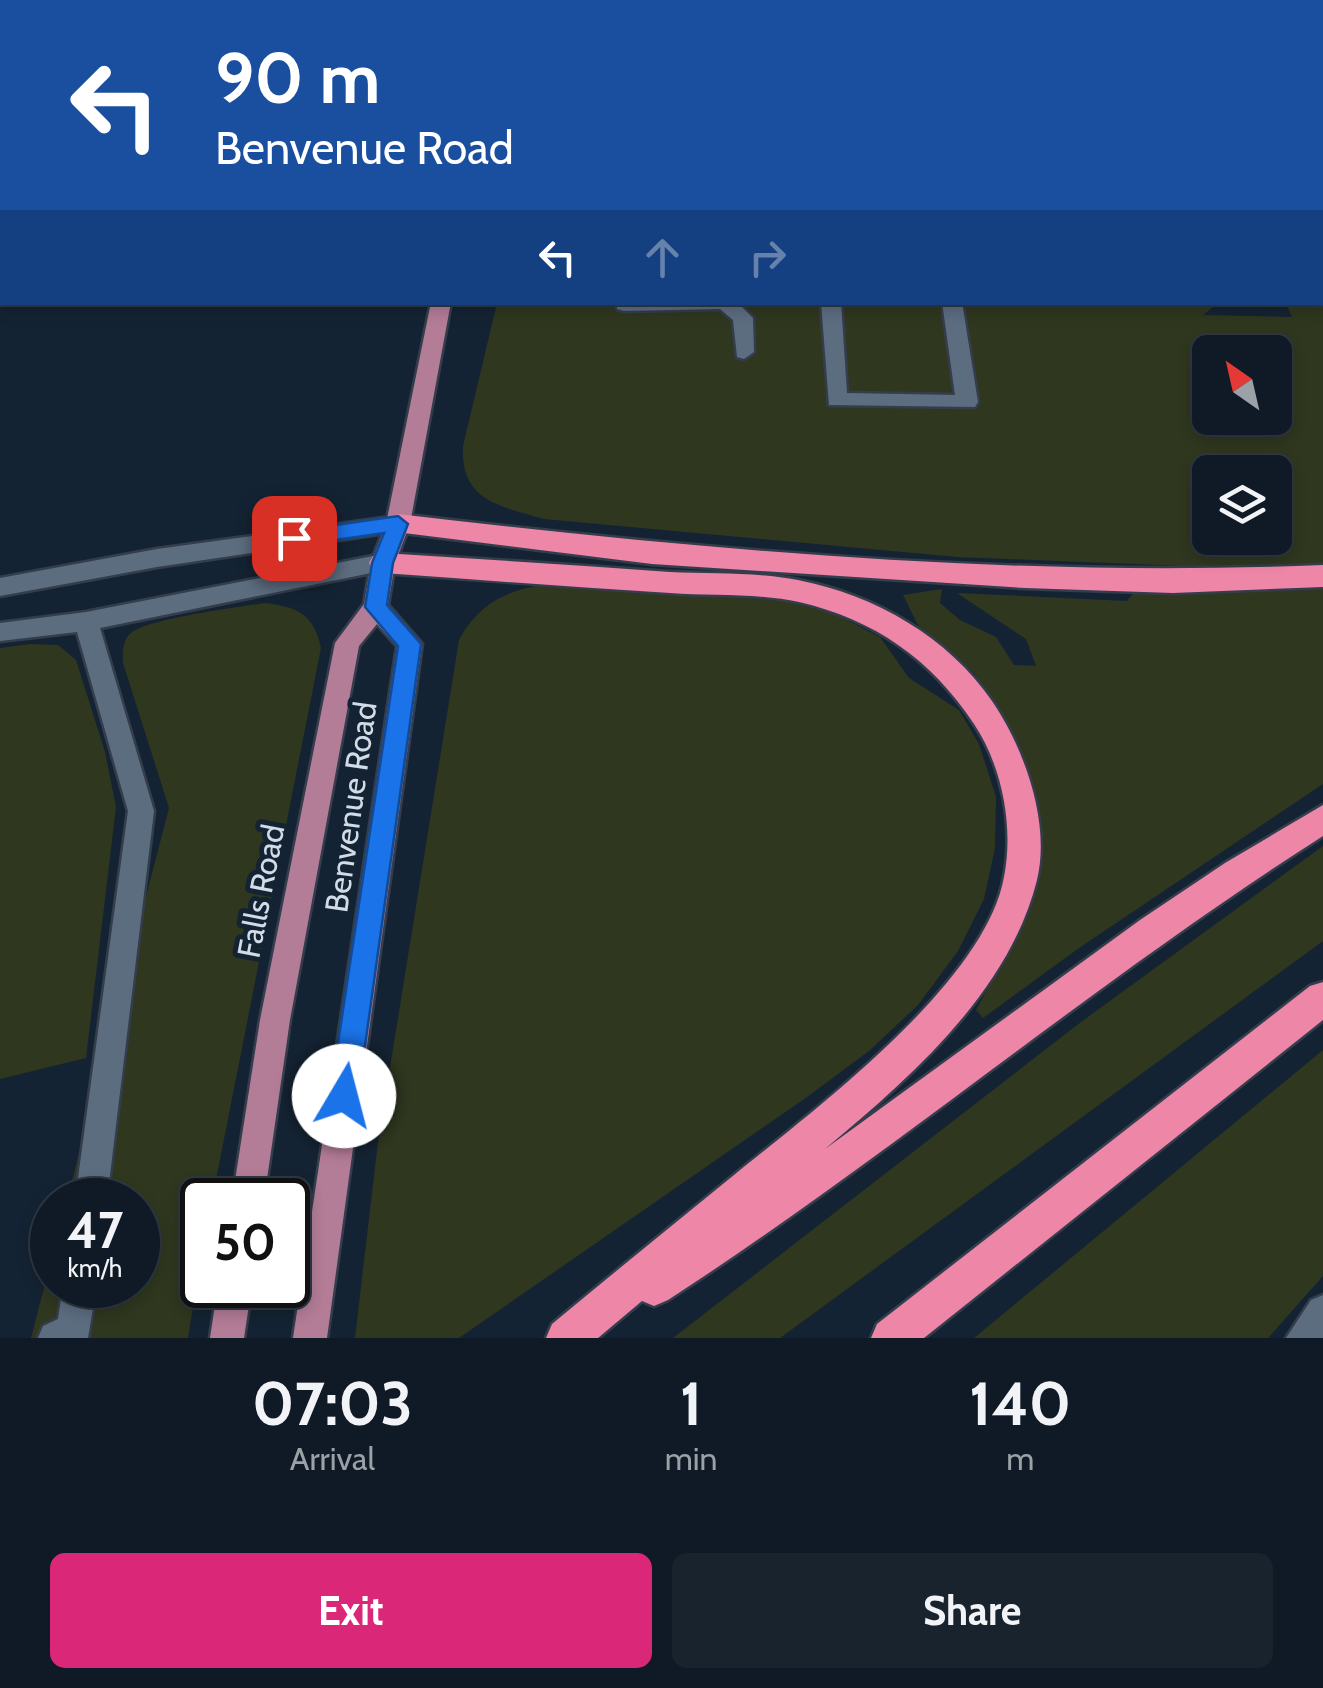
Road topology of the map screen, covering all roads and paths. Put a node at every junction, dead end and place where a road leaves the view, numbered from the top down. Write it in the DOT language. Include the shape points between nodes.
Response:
graph roads {
  1 [pos="439,305"];
  2 [pos="729,305"];
  3 [pos="831,305"];
  4 [pos="952,305"];
  5 [pos="744,352"];
  6 [pos="398,524"];
  7 [pos="383,563"];
  8 [pos="1323,576"];
  9 [pos="0,587"];
  10 [pos="376,607"];
  11 [pos="86,622"];
  12 [pos="0,632"];
  13 [pos="1323,819"];
  14 [pos="1323,998"];
  15 [pos="93,1178"];
  16 [pos="251,1178"];
  17 [pos="77,1308"];
  18 [pos="232,1308"];
  19 [pos="1323,1312"];
  20 [pos="55,1338"];
  21 [pos="227,1338"];
  22 [pos="310,1338"];
  23 [pos="568,1338"];
  24 [pos="892,1338"];
  25 [pos="1302,1338"];
  1 -- 6 [label="main road"];
  2 -- 5 [label="street" via="743,318"];
  3 -- 4 [label="street" via="836,400 967,402"];
  6 -- 7 [label="main road"];
  6 -- 8 [label="highway" via="652,554 1025,577 1173,582"];
  6 -- 9 [label="street"];
  7 -- 10 [label="main road"];
  7 -- 11 [label="street"];
  7 -- 23 [label="highway" via="798,591 875,617 918,642 960,678 1015,774 1022,878 992,945 946,1010 880,1079"];
  10 -- 16 [label="main road, Falls Road" via="347,643"];
  10 -- 22 [label="main road, Benvenue Road" via="410,644"];
  11 -- 12 [label="street"];
  11 -- 15 [label="street" via="141,811"];
  13 -- 23 [label="highway" via="1235,872 747,1229"];
  14 -- 24 [label="highway"];
  17 -- 20 [label="street" via="74,1330"];
  18 -- 21 [label="main road"];
  19 -- 25 [label="street"];
}
